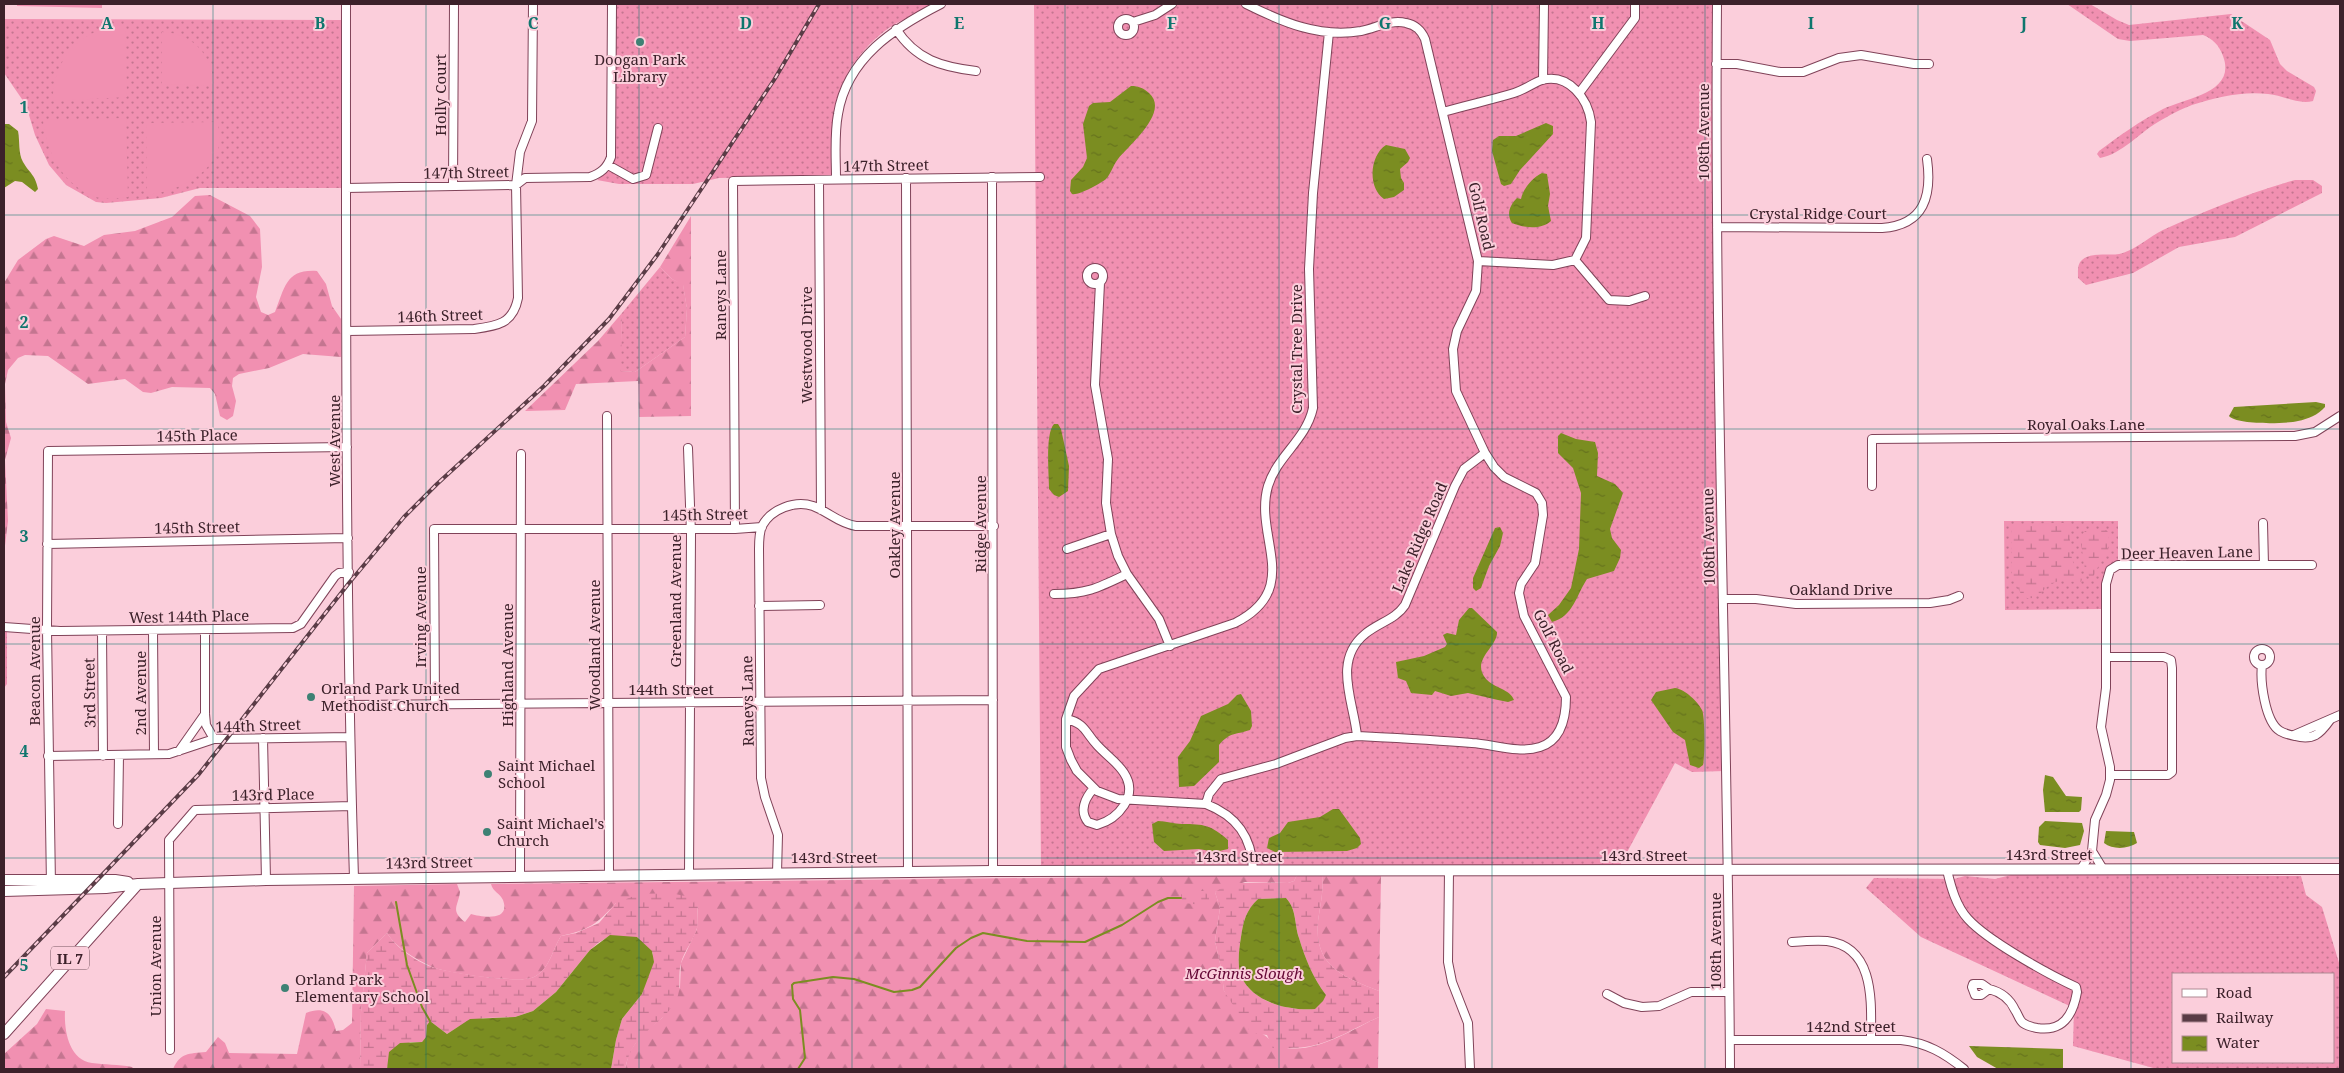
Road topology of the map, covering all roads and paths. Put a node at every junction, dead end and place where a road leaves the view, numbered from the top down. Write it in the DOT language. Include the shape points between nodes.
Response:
graph roads {
  1 [pos="346,4"];
  2 [pos="454,4"];
  3 [pos="533,4"];
  4 [pos="612,4"];
  5 [pos="941,4"];
  6 [pos="1172,4"];
  7 [pos="1246,4"];
  8 [pos="1544,4"];
  9 [pos="1635,4"];
  10 [pos="1716,4"];
  11 [pos="1133,22"];
  12 [pos="896,29"];
  13 [pos="1329,32"];
  14 [pos="1716,64"];
  15 [pos="1929,64"];
  16 [pos="976,72"];
  17 [pos="1543,80"];
  18 [pos="1580,92"];
  19 [pos="1443,112"];
  20 [pos="658,128"];
  21 [pos="1927,158"];
  22 [pos="608,165"];
  23 [pos="992,177"];
  24 [pos="1040,177"];
  25 [pos="906,178"];
  26 [pos="818,180"];
  27 [pos="836,180"];
  28 [pos="733,181"];
  29 [pos="516,185"];
  30 [pos="453,186"];
  31 [pos="346,188"];
  32 [pos="1717,227"];
  33 [pos="1575,260"];
  34 [pos="1478,261"];
  35 [pos="1100,282"];
  36 [pos="1646,296"];
  37 [pos="347,331"];
  38 [pos="607,416"];
  39 [pos="2340,416"];
  40 [pos="347,447"];
  41 [pos="688,448"];
  42 [pos="48,452"];
  43 [pos="1485,453"];
  44 [pos="521,454"];
  45 [pos="1872,486"];
  46 [pos="821,510"];
  47 [pos="2263,523"];
  48 [pos="994,526"];
  49 [pos="762,527"];
  50 [pos="908,527"];
  51 [pos="521,528"];
  52 [pos="608,528"];
  53 [pos="434,529"];
  54 [pos="689,529"];
  55 [pos="735,530"];
  56 [pos="1111,534"];
  57 [pos="348,538"];
  58 [pos="47,544"];
  59 [pos="1067,549"];
  60 [pos="2264,564"];
  61 [pos="2312,565"];
  62 [pos="349,572"];
  63 [pos="1127,574"];
  64 [pos="1054,594"];
  65 [pos="1959,596"];
  66 [pos="1723,600"];
  67 [pos="820,605"];
  68 [pos="759,606"];
  69 [pos="4,627"];
  70 [pos="47,630"];
  71 [pos="205,630"];
  72 [pos="102,631"];
  73 [pos="153,631"];
  74 [pos="1170,646"];
  75 [pos="2106,657"];
  76 [pos="2262,665"];
  77 [pos="993,700"];
  78 [pos="689,702"];
  79 [pos="761,702"];
  80 [pos="908,702"];
  81 [pos="608,703"];
  82 [pos="350,704"];
  83 [pos="434,704"];
  84 [pos="520,704"];
  85 [pos="205,714"];
  86 [pos="2340,715"];
  87 [pos="1066,719"];
  88 [pos="1357,736"];
  89 [pos="350,737"];
  90 [pos="264,738"];
  91 [pos="214,739"];
  92 [pos="178,752"];
  93 [pos="154,754"];
  94 [pos="118,755"];
  95 [pos="48,756"];
  96 [pos="103,756"];
  97 [pos="2111,775"];
  98 [pos="1094,788"];
  99 [pos="1128,800"];
  100 [pos="1206,804"];
  101 [pos="352,806"];
  102 [pos="264,809"];
  103 [pos="195,810"];
  104 [pos="118,824"];
  105 [pos="2092,851"];
  106 [pos="2081,869"];
  107 [pos="2103,869"];
  108 [pos="2340,869"];
  109 [pos="1253,870"];
  110 [pos="1729,870"];
  111 [pos="1947,870"];
  112 [pos="993,871"];
  113 [pos="1448,871"];
  114 [pos="908,872"];
  115 [pos="777,873"];
  116 [pos="609,874"];
  117 [pos="689,874"];
  118 [pos="520,876"];
  119 [pos="354,878"];
  120 [pos="4,880"];
  121 [pos="266,880"];
  122 [pos="169,883"];
  123 [pos="138,884"];
  124 [pos="51,885"];
  125 [pos="98,888"];
  126 [pos="4,891"];
  127 [pos="111,912"];
  128 [pos="1792,942"];
  129 [pos="1990,988"];
  130 [pos="1729,992"];
  131 [pos="1607,994"];
  132 [pos="4,1034"];
  133 [pos="1730,1040"];
  134 [pos="1872,1040"];
  135 [pos="170,1050"];
  136 [pos="1470,1069"];
  137 [pos="1730,1069"];
  138 [pos="1964,1069"];
  1 -- 31 [label="street, West Avenue"];
  2 -- 30 [label="street, Holly Court"];
  3 -- 29 [label="street" via="532,121 520,152"];
  4 -- 22 [label="street" via="611,157"];
  5 -- 12 [label="street"];
  6 -- 11 [label="street"];
  7 -- 13 [label="street" via="1282,22"];
  8 -- 17 [label="street"];
  9 -- 18 [label="street" via="1635,18"];
  10 -- 14 [label="street, 108th Avenue"];
  12 -- 16 [label="street" via="927,59 946,67"];
  12 -- 27 [label="street" via="865,56 850,76 838,114"];
  13 -- 19 [label="street, Golf Road" via="1360,31 1393,22 1415,25 1425,39"];
  13 -- 74 [label="street, Crystal Tree Drive" via="1309,268 1313,408 1303,434 1280,460 1267,489 1265,506 1273,558 1270,584 1262,601 1245,618"];
  14 -- 15 [label="street" via="1798,72 1812,70 1839,58 1861,55"];
  14 -- 32 [label="street, 108th Avenue"];
  17 -- 18 [label="street" via="1568,84"];
  17 -- 19 [label="street" via="1517,92"];
  18 -- 33 [label="street" via="1592,122 1586,238"];
  19 -- 34 [label="street, Golf Road"];
  20 -- 22 [label="street" via="646,175 633,179"];
  21 -- 32 [label="street, Crystal Ridge Court" via="1930,177 1926,198 1918,212 1900,225 1882,228"];
  22 -- 29 [label="street, 147th Street" via="600,174 590,177 525,178"];
  23 -- 24 [label="street, 147th Street"];
  23 -- 25 [label="street, 147th Street"];
  23 -- 48 [label="street, Ridge Avenue"];
  25 -- 27 [label="street, 147th Street"];
  25 -- 50 [label="street, Oakley Avenue"];
  26 -- 27 [label="street, 147th Street"];
  26 -- 28 [label="street, 147th Street"];
  26 -- 46 [label="street, Westwood Drive"];
  28 -- 55 [label="street, Raneys Lane"];
  29 -- 30 [label="street, 147th Street"];
  29 -- 37 [label="street, 146th Street" via="518,298 516,312 506,321 474,329"];
  30 -- 31 [label="street, 147th Street"];
  31 -- 37 [label="street, West Avenue"];
  32 -- 66 [label="street, 108th Avenue"];
  33 -- 34 [label="street" via="1553,265"];
  33 -- 36 [label="street" via="1609,300 1629,302"];
  34 -- 43 [label="street, Golf Road" via="1476,291 1457,331 1452,361 1456,391"];
  35 -- 56 [label="street" via="1095,385 1108,460 1106,503"];
  37 -- 40 [label="street, West Avenue"];
  38 -- 52 [label="street, Woodland Avenue"];
  39 -- 45 [label="street, Royal Oaks Lane" via="2315,432 2294,436 1872,440"];
  40 -- 42 [label="street, 145th Place"];
  40 -- 57 [label="street, West Avenue"];
  41 -- 54 [label="street, Greenland Avenue"];
  42 -- 58 [label="street, Beacon Avenue"];
  43 -- 88 [label="street, Lake Ridge Road" via="1464,469 1454,486 1406,605 1363,636 1350,656 1346,680"];
  43 -- 88 [label="street, Golf Road" via="1504,477 1528,487 1542,503 1544,515 1535,563 1519,593 1524,616 1566,697 1563,724 1549,742 1527,749"];
  44 -- 51 [label="street, Highland Avenue"];
  46 -- 49 [label="street, 145th Street" via="800,504 784,507"];
  46 -- 50 [label="street, 145th Street" via="846,524"];
  47 -- 60 [label="street"];
  48 -- 50 [label="street, 145th Street"];
  48 -- 77 [label="street, Ridge Avenue"];
  49 -- 55 [label="street, 145th Street"];
  49 -- 68 [label="street, Raneys Lane" via="759,538"];
  50 -- 80 [label="street, Oakley Avenue"];
  51 -- 52 [label="street, 145th Street"];
  51 -- 53 [label="street, 145th Street"];
  51 -- 84 [label="street, Highland Avenue"];
  52 -- 54 [label="street, 145th Street"];
  52 -- 81 [label="street, Woodland Avenue"];
  53 -- 83 [label="street, Irving Avenue"];
  54 -- 55 [label="street, 145th Street"];
  54 -- 78 [label="street, Greenland Avenue"];
  56 -- 59 [label="street"];
  56 -- 63 [label="street"];
  57 -- 58 [label="street, 145th Street"];
  57 -- 62 [label="street, West Avenue"];
  58 -- 70 [label="street, Beacon Avenue"];
  60 -- 61 [label="street, Deer Heaven Lane"];
  60 -- 75 [label="street, Deer Heaven Lane" via="2124,564 2114,567 2106,578"];
  62 -- 71 [label="street, West 144th Place" via="335,576 301,624 293,628"];
  62 -- 82 [label="street, West Avenue"];
  63 -- 64 [label="street" via="1092,591"];
  63 -- 74 [label="street" via="1159,619"];
  65 -- 66 [label="street, Oakland Drive" via="1930,603 1796,604 1756,599"];
  66 -- 110 [label="street, 108th Avenue"];
  67 -- 68 [label="street"];
  68 -- 79 [label="street, Raneys Lane"];
  69 -- 70 [label="street, West 144th Place"];
  70 -- 72 [label="street, West 144th Place"];
  70 -- 95 [label="street, Beacon Avenue"];
  71 -- 73 [label="street, West 144th Place"];
  71 -- 85 [label="street"];
  72 -- 73 [label="street, West 144th Place"];
  72 -- 96 [label="street, 3rd Street"];
  73 -- 93 [label="street, 2nd Avenue"];
  74 -- 87 [label="street, Crystal Tree Drive" via="1099,669 1074,696"];
  75 -- 97 [label="street, Deer Heaven Lane" via="2106,694 2101,727"];
  75 -- 97 [label="street" via="2168,658 2172,668 2172,772 2168,775"];
  76 -- 86 [label="street" via="2271,721 2280,732 2294,736"];
  77 -- 80 [label="street, 144th Street"];
  77 -- 112 [label="street, Ridge Avenue"];
  78 -- 79 [label="street, 144th Street"];
  78 -- 81 [label="street, 144th Street"];
  78 -- 117 [label="street, Greenland Avenue"];
  79 -- 80 [label="street, 144th Street"];
  79 -- 115 [label="street, Raneys Lane" via="761,778 778,835"];
  80 -- 114 [label="street, Oakley Avenue"];
  81 -- 84 [label="street, 144th Street"];
  81 -- 116 [label="street, Woodland Avenue"];
  82 -- 83 [label="street, 144th Street"];
  82 -- 89 [label="street, West Avenue"];
  83 -- 84 [label="street, 144th Street"];
  84 -- 118 [label="street, Highland Avenue"];
  85 -- 91 [label="street" via="206,725"];
  85 -- 92 [label="street"];
  87 -- 98 [label="street, Crystal Tree Drive" via="1066,748 1077,771"];
  87 -- 99 [label="street" via="1081,724 1125,774"];
  88 -- 100 [label="street, Golf Road" via="1221,780 1209,794"];
  89 -- 90 [label="street, 144th Street"];
  89 -- 101 [label="street, West Avenue"];
  90 -- 91 [label="street, 144th Street"];
  90 -- 102 [label="street"];
  91 -- 92 [label="street, 144th Street"];
  92 -- 93 [label="street, 144th Street"];
  93 -- 94 [label="street, 144th Street"];
  94 -- 96 [label="street, 144th Street"];
  94 -- 104 [label="street"];
  95 -- 96 [label="street, 144th Street"];
  95 -- 124 [label="street, Beacon Avenue"];
  97 -- 105 [label="street, Deer Heaven Lane" via="2093,827"];
  98 -- 99 [label="street, Crystal Tree Drive" via="1109,797"];
  98 -- 99 [label="street" via="1084,804 1085,818 1092,824 1101,824 1120,812"];
  99 -- 100 [label="street, Crystal Tree Drive"];
  100 -- 109 [label="street, Crystal Tree Drive" via="1232,817 1240,825 1251,848"];
  101 -- 102 [label="street, 143rd Place"];
  101 -- 119 [label="street, West Avenue"];
  102 -- 103 [label="street, 143rd Place"];
  102 -- 121 [label="street"];
  103 -- 122 [label="street, Union Avenue" via="169,840"];
  105 -- 106 [label="street, Deer Heaven Lane"];
  105 -- 107 [label="street"];
  106 -- 107 [label="main road, 143rd Street"];
  106 -- 111 [label="main road, 143rd Street"];
  107 -- 108 [label="main road, 143rd Street"];
  109 -- 112 [label="main road, 143rd Street"];
  109 -- 113 [label="main road, 143rd Street"];
  110 -- 111 [label="main road, 143rd Street"];
  110 -- 113 [label="main road, 143rd Street"];
  110 -- 130 [label="street, 108th Avenue"];
  111 -- 129 [label="street" via="1955,898 1967,918 1998,942 2076,988 2077,992 2064,1023 2058,1028 2042,1028 2021,1022 2013,1005 1999,991"];
  112 -- 114 [label="main road, 143rd Street"];
  113 -- 136 [label="street" via="1448,962 1468,1023"];
  114 -- 115 [label="main road, 143rd Street"];
  115 -- 117 [label="main road, 143rd Street"];
  116 -- 117 [label="main road, 143rd Street"];
  116 -- 118 [label="main road, 143rd Street"];
  118 -- 119 [label="main road, 143rd Street"];
  119 -- 121 [label="main road, 143rd Street"];
  120 -- 124 [label="main road"];
  121 -- 122 [label="main road, 143rd Street"];
  122 -- 123 [label="main road, 143rd Street"];
  122 -- 135 [label="street, Union Avenue"];
  123 -- 124 [label="main road" via="115,880"];
  123 -- 125 [label="main road"];
  123 -- 127 [label="main road, IL 7"];
  124 -- 125 [label="main road"];
  124 -- 126 [label="main road"];
  125 -- 127 [label="main road" via="107,890 114,898"];
  127 -- 132 [label="main road, IL 7"];
  128 -- 134 [label="street" via="1828,941 1843,946 1864,966 1870,990"];
  130 -- 131 [label="street" via="1691,992 1659,1006 1642,1007 1624,1003"];
  130 -- 133 [label="street, 108th Avenue"];
  133 -- 134 [label="street, 142nd Street"];
  133 -- 137 [label="street, 108th Avenue"];
  134 -- 138 [label="street, 142nd Street" via="1918,1042 1946,1054"];
}
